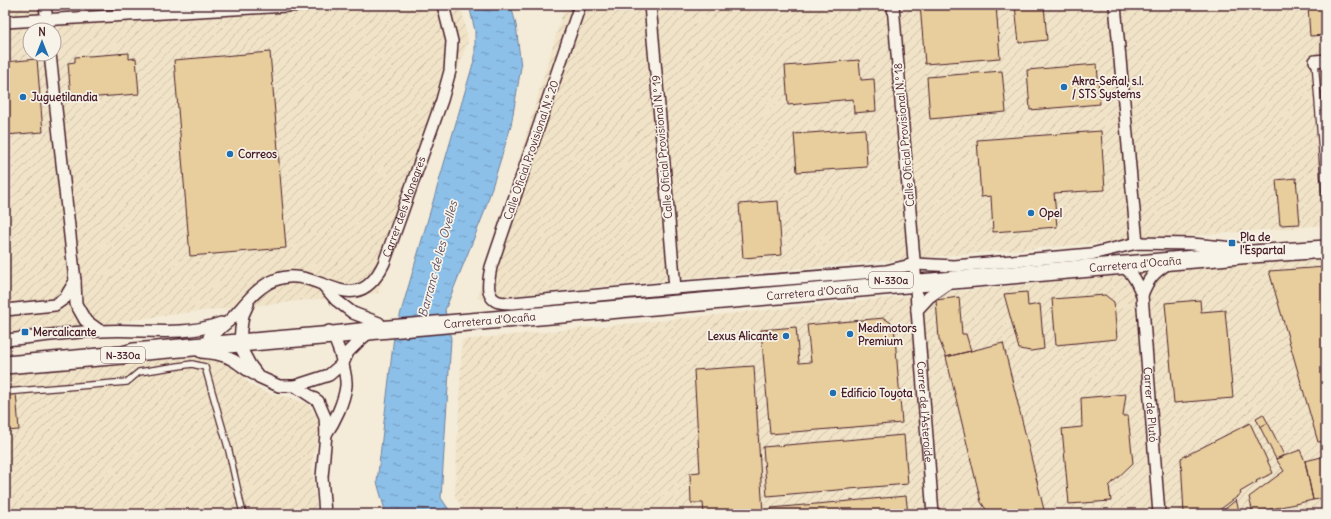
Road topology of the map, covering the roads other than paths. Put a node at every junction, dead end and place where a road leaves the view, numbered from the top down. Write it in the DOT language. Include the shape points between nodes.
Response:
graph roads {
  1 [pos="45,5"];
  2 [pos="304,5"];
  3 [pos="442,5"];
  4 [pos="580,5"];
  5 [pos="650,5"];
  6 [pos="893,5"];
  7 [pos="1115,5"];
  8 [pos="5,22"];
  9 [pos="47,22"];
  10 [pos="22,23"];
  11 [pos="62,24"];
  12 [pos="1320,60"];
  13 [pos="51,62"];
  14 [pos="1326,206"];
  15 [pos="1326,242"];
  16 [pos="1137,243"];
  17 [pos="1249,249"];
  18 [pos="1326,249"];
  19 [pos="1170,262"];
  20 [pos="1122,266"];
  21 [pos="916,275"];
  22 [pos="952,280"];
  23 [pos="75,281"];
  24 [pos="324,286"];
  25 [pos="674,288"];
  26 [pos="253,295"];
  27 [pos="1142,295"];
  28 [pos="491,296"];
  29 [pos="5,310"];
  30 [pos="917,310"];
  31 [pos="229,320"];
  32 [pos="376,328"];
  33 [pos="100,330"];
  34 [pos="329,331"];
  35 [pos="186,336"];
  36 [pos="209,337"];
  37 [pos="240,338"];
  38 [pos="5,340"];
  39 [pos="5,354"];
  40 [pos="123,354"];
  41 [pos="343,362"];
  42 [pos="5,365"];
  43 [pos="259,377"];
  44 [pos="295,386"];
  45 [pos="5,392"];
  46 [pos="326,434"];
  47 [pos="243,514"];
  48 [pos="325,514"];
  49 [pos="934,514"];
  50 [pos="1159,514"];
  1 -- 9 [label="street"];
  2 -- 11 [label="street"];
  3 -- 24 [label="street, Carrer dels Monegres" via="452,41 450,71 384,263 378,275 358,291 346,292"];
  4 -- 28 [label="street, Calle Oficial Provisional N.º 20" via="491,267 488,287"];
  5 -- 25 [label="street, Calle Oficial Provisional N.º 19"];
  6 -- 21 [label="street, Calle Oficial Provisional N.º 18"];
  7 -- 16 [label="street"];
  8 -- 10 [label="street"];
  12 -- 14 [label="lane"];
  13 -- 23 [label="street"];
  15 -- 17 [label="main road, Carretera d'Ocaña / N-330a"];
  16 -- 17 [label="street, Carretera d'Ocaña"];
  16 -- 21 [label="street, Carretera d'Ocaña" via="1091,254 954,266"];
  17 -- 21 [label="main road, Carretera d'Ocaña / N-330a"];
  18 -- 19 [label="main road, Carretera d'Ocaña / N-330a"];
  19 -- 20 [label="main road, Carretera d'Ocaña / N-330a"];
  19 -- 27 [label="street" via="1152,276"];
  20 -- 22 [label="main road, Carretera d'Ocaña / N-330a"];
  20 -- 27 [label="street, Carrer de Plutó" via="1132,272"];
  21 -- 22 [label="main road, Carretera d'Ocaña / N-330a"];
  21 -- 25 [label="street, Carretera d'Ocaña" via="886,271"];
  21 -- 30 [label="street, Carrer de l'Asteroide"];
  21 -- 32 [label="main road, Carretera d'Ocaña / N-330a"];
  22 -- 30 [label="street" via="929,297"];
  23 -- 29 [label="street" via="65,298 55,304"];
  23 -- 33 [label="street" via="76,304 85,320"];
  24 -- 26 [label="street, Carrer dels Monegres" via="302,277 287,277 275,280"];
  24 -- 32 [label="street, Carretera d'Ocaña" via="336,300"];
  25 -- 28 [label="street, Carretera d'Ocaña" via="512,303 498,302"];
  26 -- 31 [label="street, Carretera d'Ocaña"];
  26 -- 37 [label="street" via="243,316"];
  27 -- 50 [label="street, Carrer de Plutó"];
  30 -- 49 [label="street, Carrer de l'Asteroide"];
  31 -- 35 [label="street, Carretera d'Ocaña"];
  31 -- 36 [label="street"];
  32 -- 34 [label="main road, Carretera d'Ocaña / N-330a"];
  32 -- 41 [label="street, Carretera d'Ocaña" via="348,352"];
  33 -- 35 [label="street, Carretera d'Ocaña"];
  33 -- 38 [label="street, Carretera d'Ocaña"];
  34 -- 37 [label="main road, Carretera d'Ocaña / N-330a"];
  34 -- 41 [label="street"];
  35 -- 36 [label="main road, Carretera d'Ocaña / N-330a"];
  35 -- 39 [label="main road, Carretera d'Ocaña / N-330a"];
  36 -- 37 [label="main road, Carretera d'Ocaña / N-330a"];
  37 -- 40 [label="main road, Carretera d'Ocaña / N-330a"];
  37 -- 43 [label="street" via="242,350"];
  40 -- 42 [label="main road, Carretera d'Ocaña / N-330a"];
  40 -- 43 [label="street, Carretera d'Ocaña" via="134,357 196,351 217,354 233,360"];
  41 -- 44 [label="street, Carretera d'Ocaña" via="329,375"];
  41 -- 46 [label="street" via="346,385 336,419"];
  43 -- 44 [label="street, Carretera d'Ocaña" via="279,386"];
  44 -- 46 [label="street" via="318,401 325,417"];
  45 -- 47 [label="lane" via="127,382 138,372 192,364 205,367 229,451"];
  46 -- 48 [label="street" via="322,477"];
}
